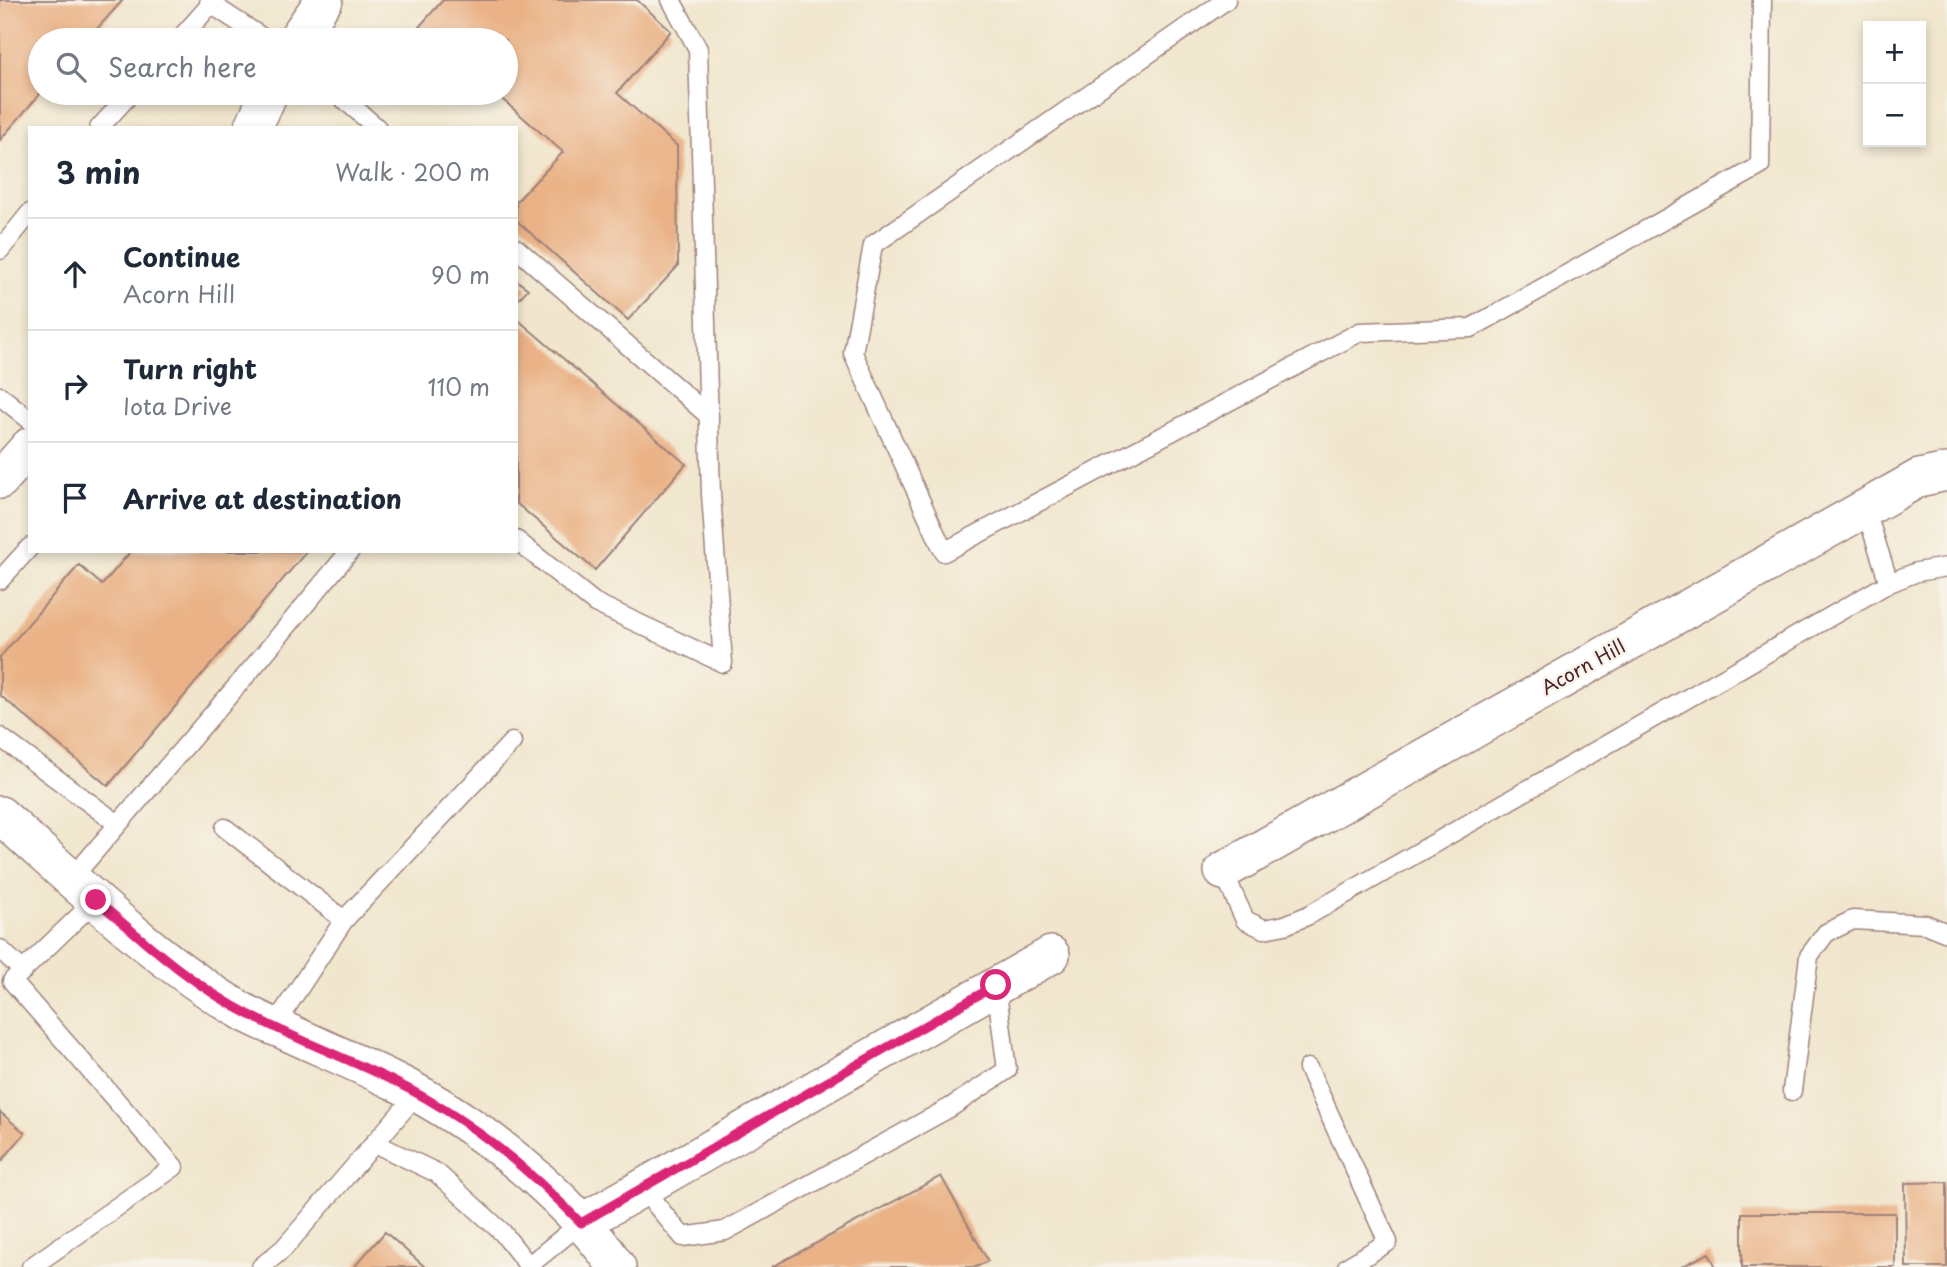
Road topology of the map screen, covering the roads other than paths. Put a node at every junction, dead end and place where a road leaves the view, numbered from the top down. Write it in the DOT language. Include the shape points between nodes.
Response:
graph roads {
  1 [pos="671,0"];
  2 [pos="1226,0"];
  3 [pos="1762,0"];
  4 [pos="210,2"];
  5 [pos="189,28"];
  6 [pos="248,28"];
  7 [pos="120,105"];
  8 [pos="264,105"];
  9 [pos="351,105"];
  10 [pos="101,126"];
  11 [pos="254,126"];
  12 [pos="375,126"];
  13 [pos="28,215"];
  14 [pos="0,250"];
  15 [pos="518,250"];
  16 [pos="0,396"];
  17 [pos="709,416"];
  18 [pos="28,418"];
  19 [pos="28,448"];
  20 [pos="1947,472"];
  21 [pos="1,476"];
  22 [pos="1865,508"];
  23 [pos="518,542"];
  24 [pos="28,549"];
  25 [pos="348,553"];
  26 [pos="1947,567"];
  27 [pos="0,580"];
  28 [pos="1889,583"];
  29 [pos="512,741"];
  30 [pos="2,742"];
  31 [pos="0,815"];
  32 [pos="118,824"];
  33 [pos="225,828"];
  34 [pos="1223,871"];
  35 [pos="84,889"];
  36 [pos="344,920"];
  37 [pos="1947,933"];
  38 [pos="0,950"];
  39 [pos="1051,955"];
  40 [pos="23,971"];
  41 [pos="996,985"];
  42 [pos="274,1026"];
  43 [pos="1308,1068"];
  44 [pos="1792,1091"];
  45 [pos="417,1094"];
  46 [pos="374,1143"];
  47 [pos="642,1188"];
  48 [pos="581,1223"];
  49 [pos="528,1266"];
  50 [pos="31,1267"];
  51 [pos="261,1267"];
  52 [pos="617,1267"];
  53 [pos="1346,1267"];
  1 -- 17 [label="lane" via="698,49"];
  2 -- 3 [label="lane" via="873,245 853,353 944,552 1360,332 1471,328 1760,166"];
  4 -- 5 [label="lane"];
  4 -- 6 [label="lane"];
  7 -- 10 [label="lane"];
  8 -- 11 [label="street"];
  9 -- 12 [label="lane"];
  13 -- 14 [label="lane"];
  15 -- 17 [label="lane"];
  16 -- 18 [label="lane"];
  17 -- 23 [label="lane" via="723,663 594,603"];
  19 -- 21 [label="street"];
  20 -- 22 [label="street, Acorn Hill" via="1919,478"];
  22 -- 28 [label="lane"];
  22 -- 34 [label="street, Acorn Hill"];
  24 -- 27 [label="lane"];
  25 -- 32 [label="lane"];
  26 -- 28 [label="lane"];
  28 -- 34 [label="lane" via="1309,915 1264,929 1245,920"];
  29 -- 36 [label="lane"];
  30 -- 32 [label="lane"];
  31 -- 35 [label="street"];
  32 -- 35 [label="lane"];
  33 -- 36 [label="lane"];
  35 -- 40 [label="lane" via="64,931"];
  35 -- 42 [label="street" via="192,978"];
  36 -- 42 [label="lane"];
  37 -- 44 [label="lane" via="1926,925 1853,920 1826,933 1808,956"];
  38 -- 40 [label="lane"];
  39 -- 41 [label="street"];
  40 -- 50 [label="lane" via="12,981 174,1167"];
  41 -- 47 [label="street"];
  41 -- 47 [label="lane" via="1007,1070 951,1107 725,1231 683,1237"];
  42 -- 45 [label="street"];
  43 -- 53 [label="lane" via="1388,1242"];
  45 -- 46 [label="lane"];
  45 -- 48 [label="street" via="507,1154"];
  46 -- 49 [label="lane" via="437,1173 502,1232"];
  46 -- 51 [label="lane" via="284,1248"];
  47 -- 48 [label="street"];
  48 -- 49 [label="lane"];
  48 -- 52 [label="street"];
}
